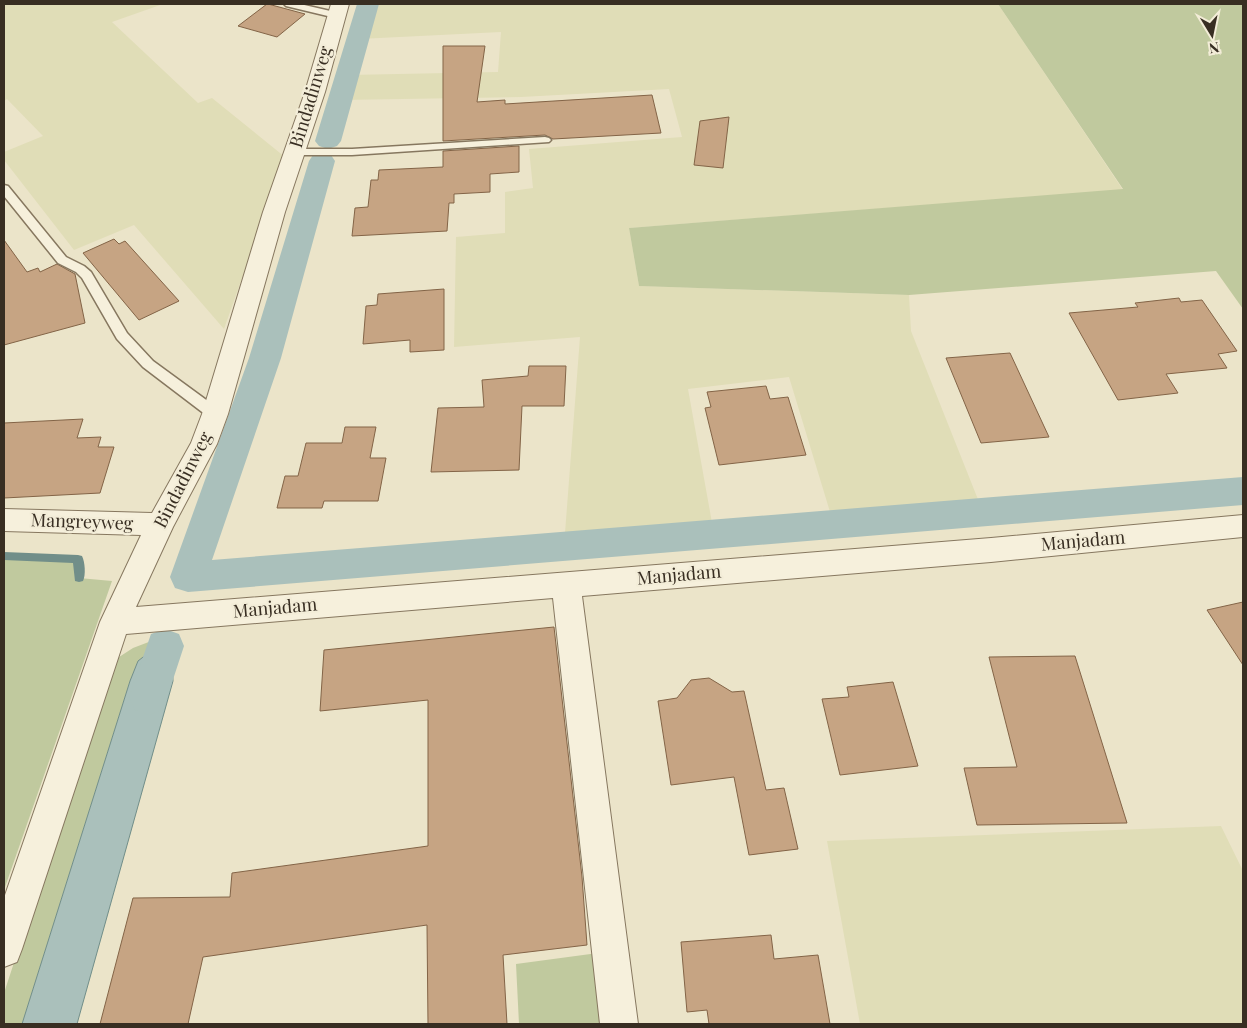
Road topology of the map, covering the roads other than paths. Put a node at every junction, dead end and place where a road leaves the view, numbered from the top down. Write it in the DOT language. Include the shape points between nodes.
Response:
graph roads {
  1 [pos="289,4"];
  2 [pos="338,9"];
  3 [pos="545,140"];
  4 [pos="294,152"];
  5 [pos="4,189"];
  6 [pos="215,414"];
  7 [pos="4,520"];
  8 [pos="160,524"];
  9 [pos="1243,526"];
  10 [pos="566,584"];
  11 [pos="115,622"];
  12 [pos="4,948"];
  13 [pos="619,1024"];
  1 -- 2 [label="lane"];
  2 -- 4 [label="street, Bindadinweg"];
  3 -- 4 [label="lane" via="352,152"];
  4 -- 6 [label="street, Bindadinweg"];
  5 -- 6 [label="lane" via="58,256 87,275 122,336 141,357"];
  6 -- 8 [label="street, Bindadinweg" via="204,444"];
  7 -- 8 [label="street, Mangreyweg"];
  8 -- 11 [label="street, Bindadinweg"];
  9 -- 10 [label="street, Manjadam"];
  10 -- 11 [label="street, Manjadam"];
  10 -- 13 [label="street"];
  11 -- 12 [label="street, Bindadinweg"];
}
